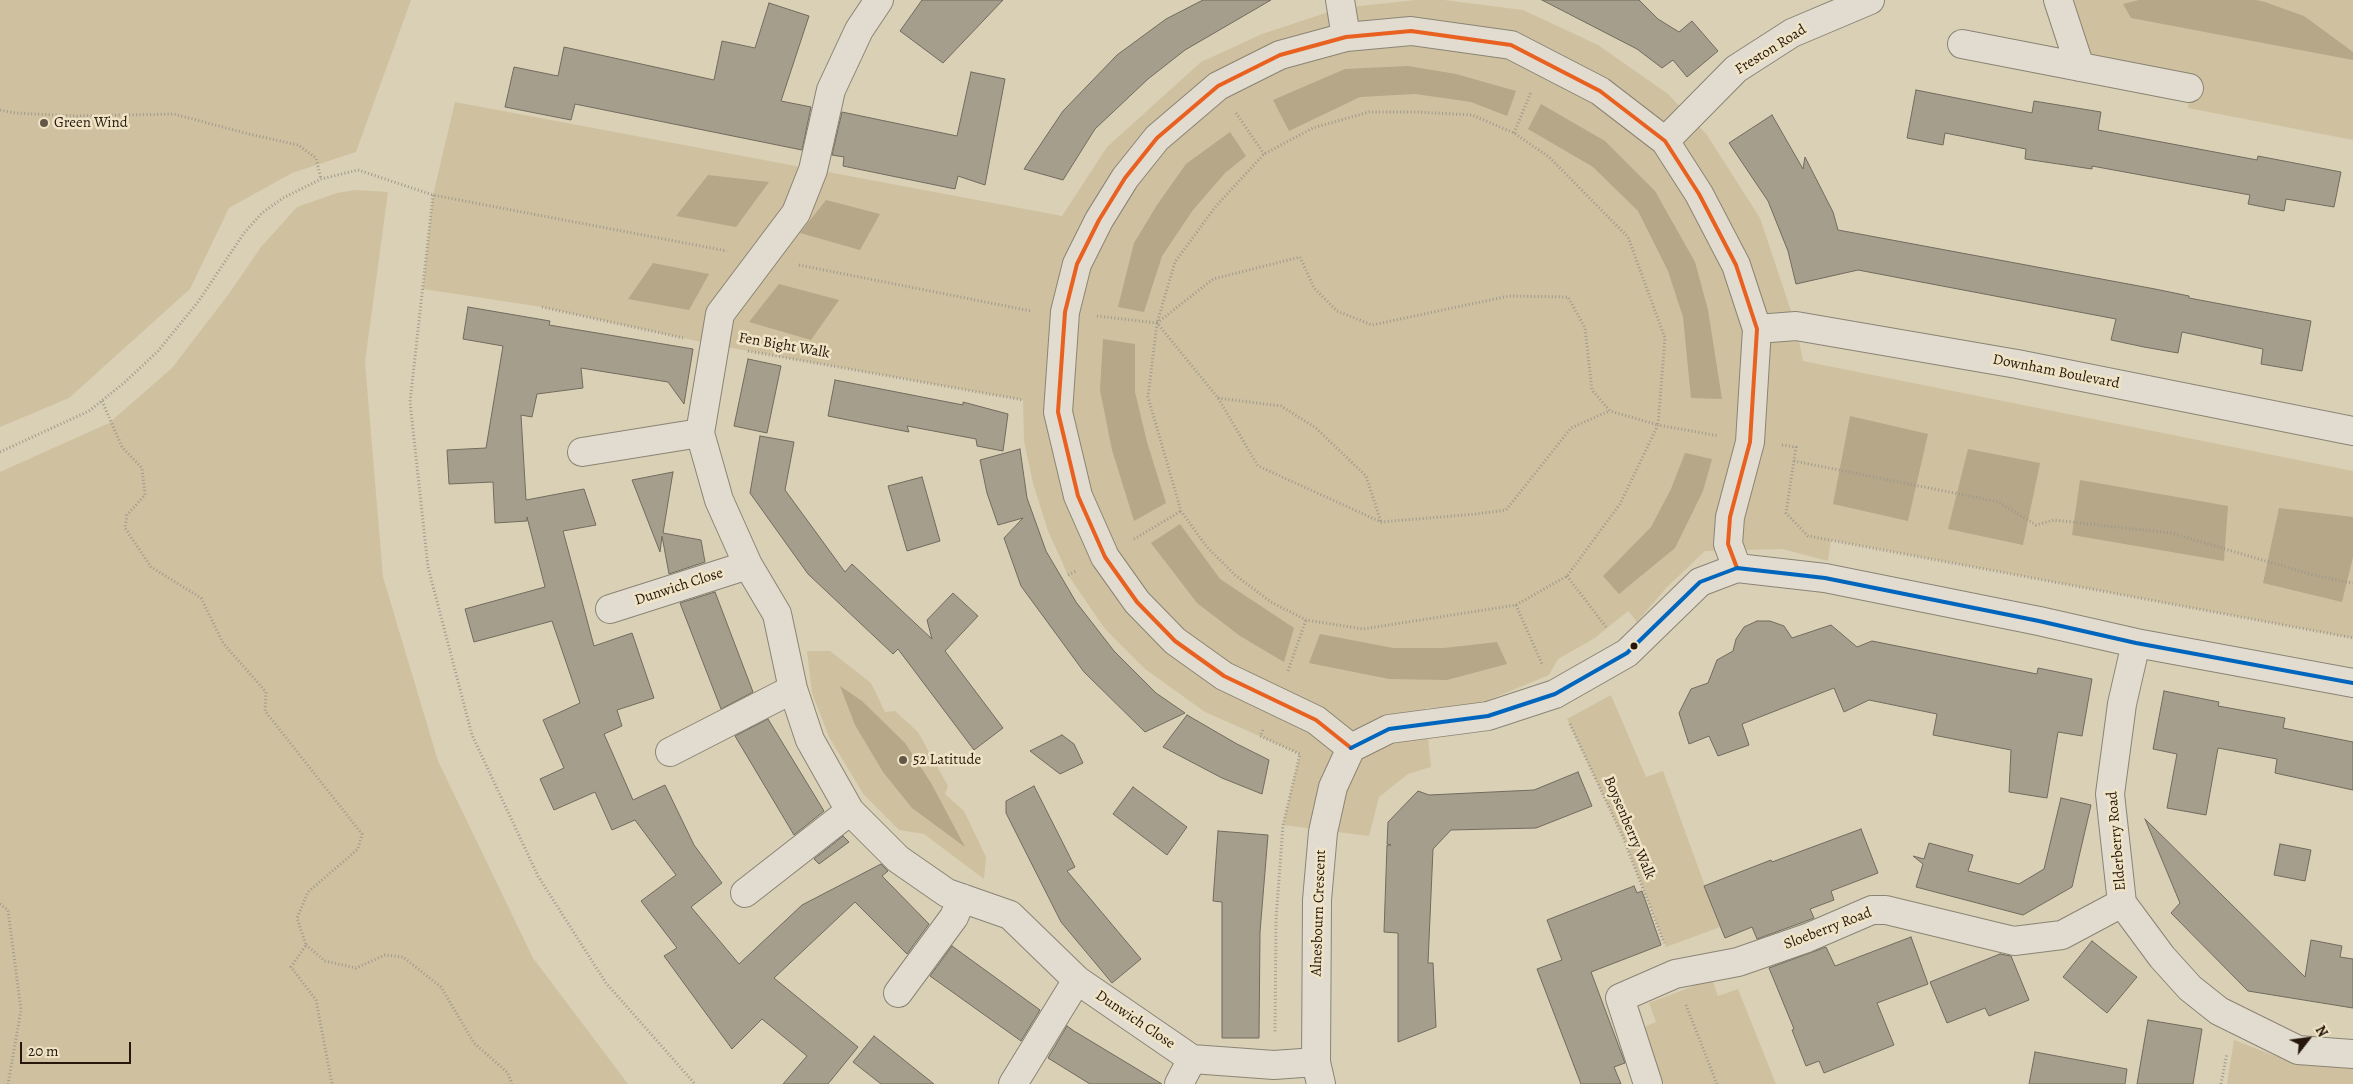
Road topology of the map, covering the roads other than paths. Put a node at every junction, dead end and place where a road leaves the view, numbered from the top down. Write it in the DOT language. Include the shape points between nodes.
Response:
graph roads {
  1 [pos="878,0"];
  2 [pos="1340,0"];
  3 [pos="1870,0"];
  4 [pos="2058,0"];
  5 [pos="1346,37"];
  6 [pos="1962,44"];
  7 [pos="2080,66"];
  8 [pos="2189,88"];
  9 [pos="1665,141"];
  10 [pos="1757,329"];
  11 [pos="2353,431"];
  12 [pos="700,433"];
  13 [pos="582,452"];
  14 [pos="748,565"];
  15 [pos="1737,568"];
  16 [pos="610,609"];
  17 [pos="2136,643"];
  18 [pos="2353,684"];
  19 [pos="794,689"];
  20 [pos="1351,748"];
  21 [pos="670,752"];
  22 [pos="850,811"];
  23 [pos="746,893"];
  24 [pos="962,898"];
  25 [pos="2122,903"];
  26 [pos="1077,980"];
  27 [pos="898,993"];
  28 [pos="2353,1054"];
  29 [pos="1192,1059"];
  30 [pos="1318,1073"];
  31 [pos="1013,1084"];
  32 [pos="1179,1084"];
  33 [pos="1648,1084"];
  1 -- 12 [label="street, Dunwich Close" via="859,30 832,90 813,170 796,213 720,314"];
  2 -- 5 [label="street"];
  3 -- 9 [label="street, Freston Road" via="1792,33 1736,69"];
  4 -- 7 [label="street"];
  5 -- 9 [label="street" via="1411,31 1511,45 1600,91"];
  5 -- 20 [label="street" via="1280,55 1218,86 1157,138 1125,178 1077,264 1064,312 1058,412 1078,496 1105,557 1137,602 1175,641 1224,676 1316,720"];
  6 -- 7 [label="street"];
  7 -- 8 [label="street"];
  9 -- 10 [label="street" via="1699,194 1736,265"];
  10 -- 11 [label="street, Downham Boulevard" via="1796,326 2017,364"];
  10 -- 15 [label="street" via="1750,442 1730,517 1728,544"];
  12 -- 13 [label="street"];
  12 -- 14 [label="street, Dunwich Close" via="719,500"];
  14 -- 16 [label="street, Dunwich Close"];
  14 -- 19 [label="street, Dunwich Close" via="777,614"];
  15 -- 17 [label="street" via="1825,578"];
  15 -- 20 [label="street" via="1700,582 1627,653 1555,694 1488,716 1389,729"];
  17 -- 18 [label="street"];
  17 -- 25 [label="street, Elderberry Road" via="2122,704 2110,794"];
  19 -- 21 [label="street"];
  19 -- 22 [label="street, Dunwich Close" via="810,740"];
  20 -- 30 [label="street, Alnesbourn Crescent" via="1333,787 1323,832 1317,900"];
  22 -- 23 [label="street"];
  22 -- 24 [label="street, Dunwich Close" via="898,859 946,893"];
  24 -- 26 [label="street, Dunwich Close" via="1010,915"];
  24 -- 27 [label="street" via="954,917"];
  25 -- 28 [label="street, Elderberry Road" via="2162,957 2190,988 2219,1011 2298,1050"];
  25 -- 33 [label="street, Sloeberry Road" via="2062,935 2014,941 1886,910 1872,910 1807,938 1738,962 1675,974 1620,998"];
  26 -- 29 [label="street, Dunwich Close"];
  26 -- 31 [label="street"];
  29 -- 30 [label="street" via="1274,1065"];
  29 -- 32 [label="street"];
}
